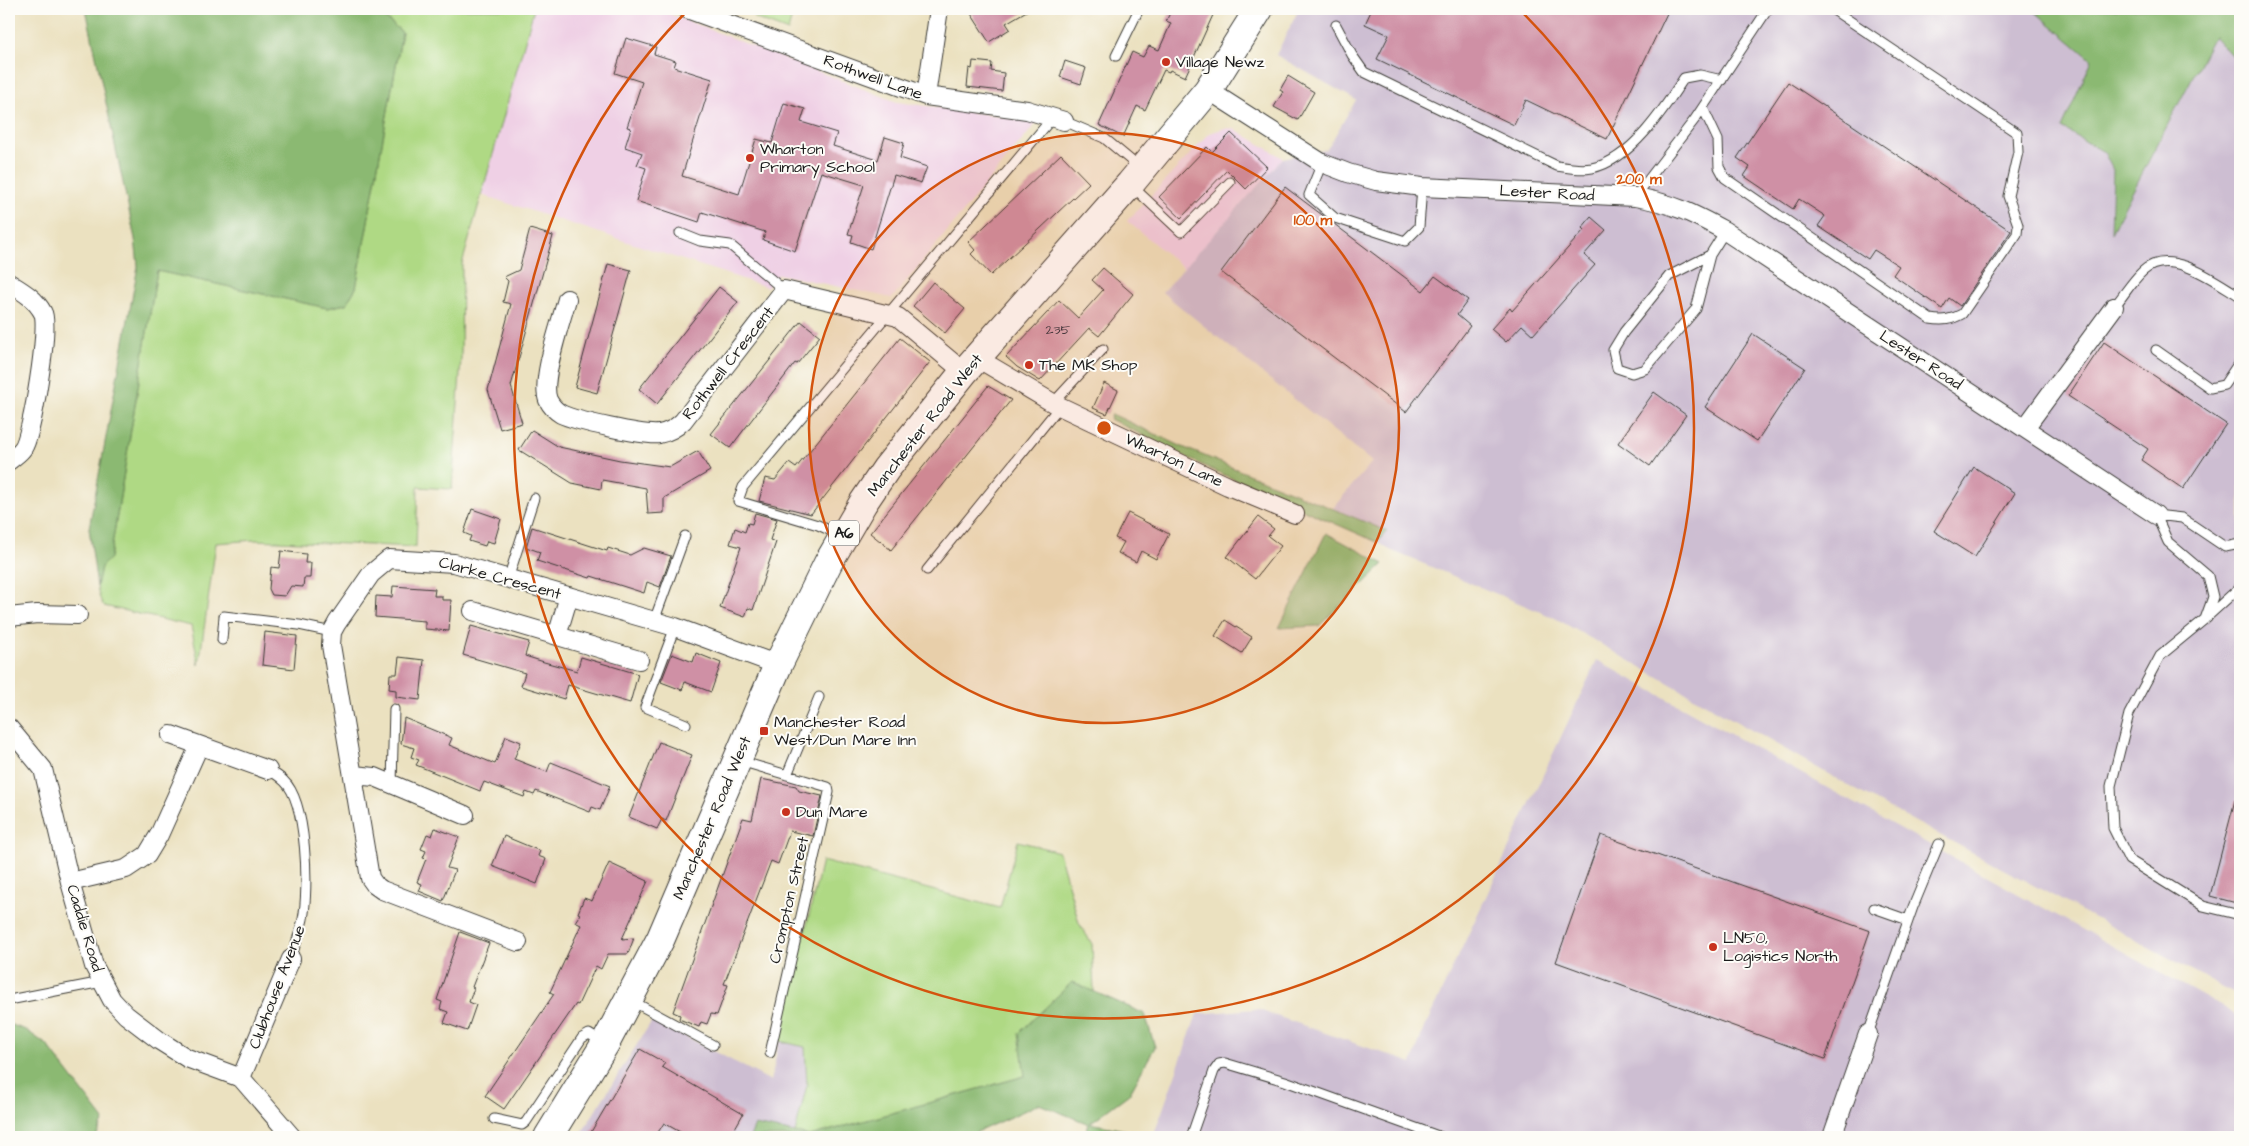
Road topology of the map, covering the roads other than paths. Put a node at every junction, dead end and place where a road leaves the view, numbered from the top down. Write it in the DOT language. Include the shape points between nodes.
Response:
graph roads {
  1 [pos="687,9"];
  2 [pos="939,9"];
  3 [pos="1139,9"];
  4 [pos="1768,9"];
  5 [pos="1832,9"];
  6 [pos="1252,11"];
  7 [pos="1336,25"];
  8 [pos="1116,56"];
  9 [pos="1722,80"];
  10 [pos="1208,90"];
  11 [pos="926,96"];
  12 [pos="1702,108"];
  13 [pos="1059,119"];
  14 [pos="1322,163"];
  15 [pos="1136,177"];
  16 [pos="1230,182"];
  17 [pos="1422,187"];
  18 [pos="1634,197"];
  19 [pos="1725,231"];
  20 [pos="680,233"];
  21 [pos="1710,255"];
  22 [pos="9,283"];
  23 [pos="784,290"];
  24 [pos="2240,296"];
  25 [pos="567,299"];
  26 [pos="2114,307"];
  27 [pos="889,315"];
  28 [pos="1103,349"];
  29 [pos="2156,350"];
  30 [pos="2240,361"];
  31 [pos="971,365"];
  32 [pos="1057,405"];
  33 [pos="2025,428"];
  34 [pos="9,461"];
  35 [pos="534,498"];
  36 [pos="1295,514"];
  37 [pos="2156,515"];
  38 [pos="684,536"];
  39 [pos="842,537"];
  40 [pos="2240,544"];
  41 [pos="927,570"];
  42 [pos="508,579"];
  43 [pos="2240,587"];
  44 [pos="569,596"];
  45 [pos="474,611"];
  46 [pos="78,615"];
  47 [pos="9,617"];
  48 [pos="2206,619"];
  49 [pos="654,621"];
  50 [pos="675,627"];
  51 [pos="332,632"];
  52 [pos="557,636"];
  53 [pos="222,640"];
  54 [pos="639,660"];
  55 [pos="778,665"];
  56 [pos="819,697"];
  57 [pos="394,708"];
  58 [pos="686,724"];
  59 [pos="9,728"];
  60 [pos="171,734"];
  61 [pos="199,746"];
  62 [pos="738,760"];
  63 [pos="268,770"];
  64 [pos="353,775"];
  65 [pos="787,775"];
  66 [pos="392,784"];
  67 [pos="464,816"];
  68 [pos="1939,844"];
  69 [pos="70,882"];
  70 [pos="1874,908"];
  71 [pos="2240,915"];
  72 [pos="1908,920"];
  73 [pos="518,942"];
  74 [pos="291,959"];
  75 [pos="102,982"];
  76 [pos="630,999"];
  77 [pos="9,1000"];
  78 [pos="1868,1034"];
  79 [pos="605,1044"];
  80 [pos="713,1045"];
  81 [pos="770,1053"];
  82 [pos="241,1078"];
  83 [pos="494,1119"];
  84 [pos="549,1135"];
  85 [pos="292,1137"];
  86 [pos="1191,1137"];
  87 [pos="1442,1137"];
  88 [pos="1832,1137"];
  1 -- 11 [label="street, Rothwell Lane"];
  2 -- 11 [label="street"];
  3 -- 8 [label="lane"];
  4 -- 9 [label="lane"];
  5 -- 12 [label="lane" via="2017,134 2018,152 2008,196 2018,225 2017,234 1962,314 1942,321 1930,319 1725,178 1719,167 1718,140"];
  6 -- 10 [label="main road, Manchester Road West / A6"];
  7 -- 9 [label="lane" via="1364,72 1557,166 1577,169 1615,159 1642,134 1684,78 1700,75"];
  9 -- 12 [label="lane"];
  10 -- 14 [label="street, Lester Road"];
  10 -- 15 [label="main road, Manchester Road West / A6"];
  11 -- 13 [label="street, Rothwell Lane" via="1027,110"];
  12 -- 18 [label="lane"];
  13 -- 15 [label="lane" via="1104,138"];
  13 -- 27 [label="lane"];
  14 -- 17 [label="street, Lester Road" via="1376,181"];
  14 -- 17 [label="lane" via="1309,196 1335,218 1405,241 1419,227"];
  15 -- 16 [label="lane" via="1182,232"];
  15 -- 31 [label="main road, Manchester Road West / A6"];
  17 -- 18 [label="street, Lester Road"];
  18 -- 19 [label="street, Lester Road" via="1662,201 1687,210"];
  19 -- 21 [label="lane"];
  19 -- 33 [label="street, Lester Road"];
  20 -- 23 [label="lane" via="700,241 730,245"];
  21 -- 21 [label="lane" via="1696,309 1645,369 1632,374 1617,368 1613,350 1669,276"];
  22 -- 34 [label="street" via="32,297 44,314 45,334 30,431 23,448"];
  23 -- 25 [label="street, Rothwell Crescent" via="682,421 658,434 572,418 554,409 545,391 546,382"];
  23 -- 27 [label="street, Rothwell Crescent"];
  24 -- 26 [label="lane" via="2190,266 2163,262 2144,270"];
  26 -- 33 [label="street"];
  27 -- 31 [label="street, Rothwell Crescent"];
  27 -- 39 [label="lane" via="743,486 738,501 818,525"];
  28 -- 32 [label="lane"];
  29 -- 30 [label="lane" via="2210,388 2224,385"];
  31 -- 32 [label="street, Wharton Lane"];
  31 -- 39 [label="main road, Manchester Road West / A6" via="886,469"];
  32 -- 36 [label="street, Wharton Lane"];
  32 -- 41 [label="lane"];
  33 -- 37 [label="street, Lester Road"];
  35 -- 42 [label="lane"];
  37 -- 40 [label="lane" via="2182,518 2225,546"];
  37 -- 48 [label="lane" via="2168,542 2208,576 2213,597"];
  38 -- 49 [label="lane"];
  39 -- 55 [label="main road, Manchester Road West / A6"];
  42 -- 44 [label="street, Clarke Crescent"];
  42 -- 51 [label="street, Clarke Crescent" via="454,563 389,559 371,574"];
  43 -- 48 [label="lane"];
  44 -- 49 [label="street, Clarke Crescent"];
  44 -- 52 [label="street"];
  45 -- 52 [label="street"];
  46 -- 47 [label="street"];
  48 -- 71 [label="lane" via="2160,656 2129,714 2111,786 2113,828 2129,860 2203,906"];
  49 -- 50 [label="street, Clarke Crescent"];
  50 -- 55 [label="street, Clarke Crescent"];
  50 -- 58 [label="lane" via="645,707"];
  51 -- 53 [label="lane" via="224,616"];
  51 -- 64 [label="street" via="331,644"];
  52 -- 54 [label="street"];
  55 -- 62 [label="main road, Manchester Road West / A6"];
  56 -- 65 [label="lane"];
  57 -- 66 [label="lane"];
  59 -- 69 [label="street, Caddie Road" via="43,769"];
  60 -- 61 [label="street, Clubhouse Avenue"];
  61 -- 63 [label="street, Clubhouse Avenue"];
  61 -- 69 [label="street" via="147,855 126,868"];
  62 -- 65 [label="lane, Crompton Street"];
  62 -- 76 [label="main road, Manchester Road West / A6" via="661,938"];
  63 -- 74 [label="lane, Clubhouse Avenue" via="286,782 298,807 304,835 307,883 303,918"];
  64 -- 66 [label="street" via="375,777"];
  64 -- 73 [label="street" via="370,878 374,885"];
  65 -- 81 [label="lane, Crompton Street" via="828,787 829,792"];
  66 -- 67 [label="street"];
  68 -- 72 [label="lane"];
  69 -- 75 [label="street, Caddie Road" via="94,966"];
  70 -- 72 [label="lane"];
  72 -- 78 [label="lane"];
  74 -- 82 [label="street, Clubhouse Avenue"];
  75 -- 77 [label="lane"];
  75 -- 82 [label="street, Caddie Road" via="126,1015 160,1041 187,1058"];
  76 -- 79 [label="main road, Manchester Road West / A6"];
  76 -- 80 [label="lane"];
  78 -- 88 [label="street"];
  79 -- 83 [label="lane" via="588,1034 582,1038 522,1125"];
  79 -- 84 [label="main road, Manchester Road West / A6"];
  82 -- 85 [label="street, Caddie Road"];
  86 -- 87 [label="lane" via="1214,1071 1219,1064 1225,1063"];
}
